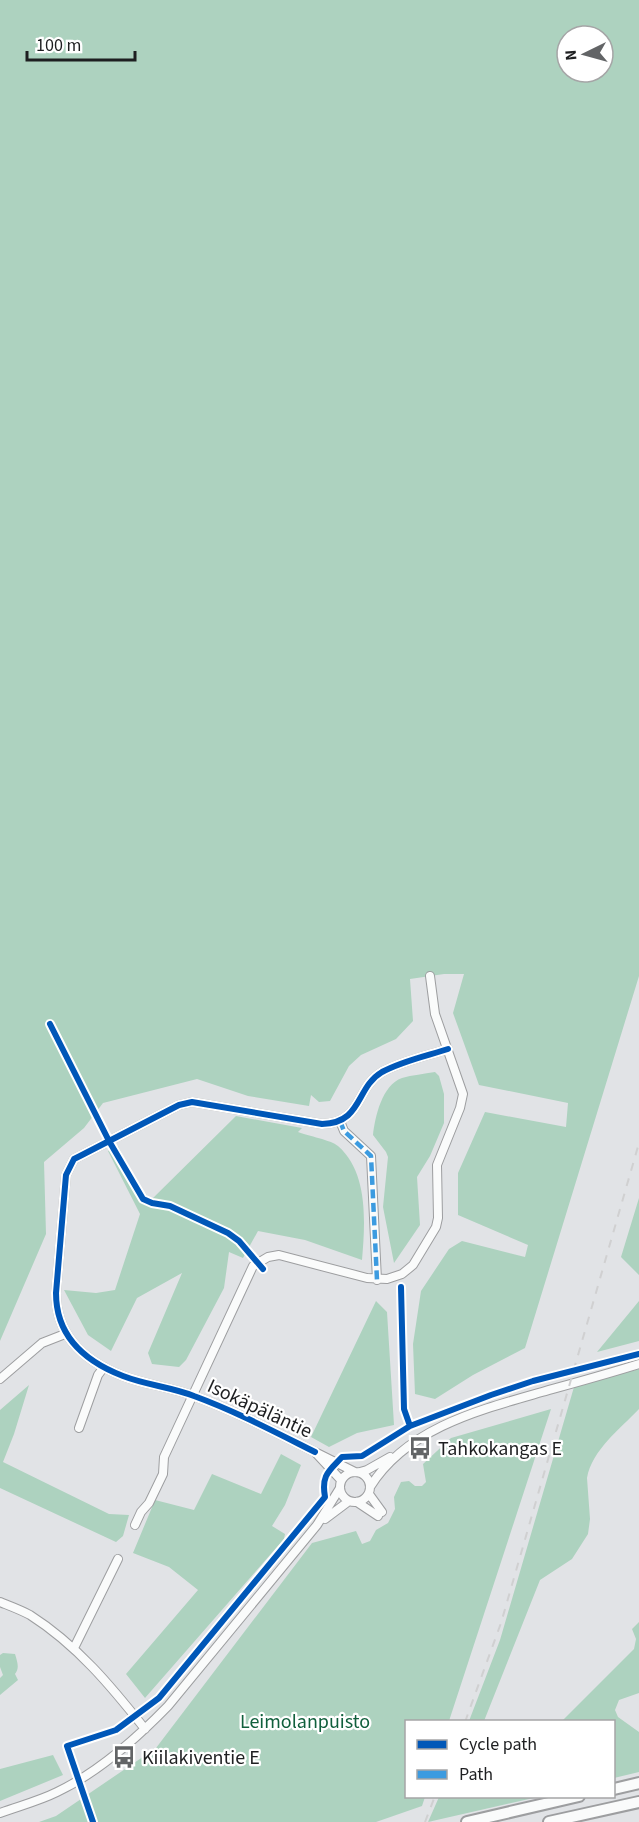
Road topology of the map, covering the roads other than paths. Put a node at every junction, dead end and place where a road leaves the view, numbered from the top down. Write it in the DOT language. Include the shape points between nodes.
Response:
graph roads {
  1 [pos="430,976"];
  2 [pos="448,1048"];
  3 [pos="340,1121"];
  4 [pos="377,1280"];
  5 [pos="65,1334"];
  6 [pos="639,1364"];
  7 [pos="104,1367"];
  8 [pos="0,1379"];
  9 [pos="192,1395"];
  10 [pos="79,1428"];
  11 [pos="406,1447"];
  12 [pos="315,1452"];
  13 [pos="357,1472"];
  14 [pos="340,1484"];
  15 [pos="369,1490"];
  16 [pos="353,1502"];
  17 [pos="135,1525"];
  18 [pos="317,1525"];
  19 [pos="118,1558"];
  20 [pos="0,1602"];
  21 [pos="74,1648"];
  22 [pos="146,1729"];
  23 [pos="639,1783"];
  24 [pos="615,1789"];
  25 [pos="575,1798"];
  26 [pos="639,1802"];
  27 [pos="0,1814"];
  28 [pos="467,1822"];
  29 [pos="549,1822"];
  1 -- 2 [label="street" via="435,1014"];
  2 -- 3 [label="street" via="379,1075 350,1115"];
  2 -- 4 [label="street" via="463,1101 437,1165 437,1222 413,1265 396,1277"];
  3 -- 4 [label="street" via="344,1131 371,1156"];
  3 -- 5 [label="street" via="322,1124 192,1102 74,1159 66,1175 56,1293 56,1310"];
  4 -- 9 [label="street" via="279,1255 262,1259 250,1270"];
  5 -- 7 [label="street, Isokäpäläntie"];
  5 -- 8 [label="street" via="42,1342"];
  6 -- 11 [label="street" via="468,1416"];
  7 -- 9 [label="street, Isokäpäläntie"];
  7 -- 10 [label="street"];
  9 -- 12 [label="street, Isokäpäläntie"];
  9 -- 17 [label="street" via="164,1456 163,1474"];
  11 -- 13 [label="street"];
  11 -- 15 [label="street" via="380,1472"];
  12 -- 13 [label="street, Isokäpäläntie"];
  12 -- 14 [label="street, Isokäpäläntie"];
  13 -- 14 [label="street" via="347,1474"];
  13 -- 15 [label="street" via="367,1477"];
  14 -- 16 [label="street" via="343,1496"];
  14 -- 18 [label="street"];
  15 -- 16 [label="street" via="364,1499"];
  15 -- 16 [label="street" via="380,1514"];
  16 -- 18 [label="street"];
  18 -- 22 [label="street"];
  19 -- 21 [label="street"];
  20 -- 21 [label="street" via="28,1614"];
  21 -- 22 [label="street"];
  22 -- 27 [label="street" via="79,1780"];
  23 -- 24 [label="highway"];
  25 -- 28 [label="highway"];
  26 -- 29 [label="highway"];
}
